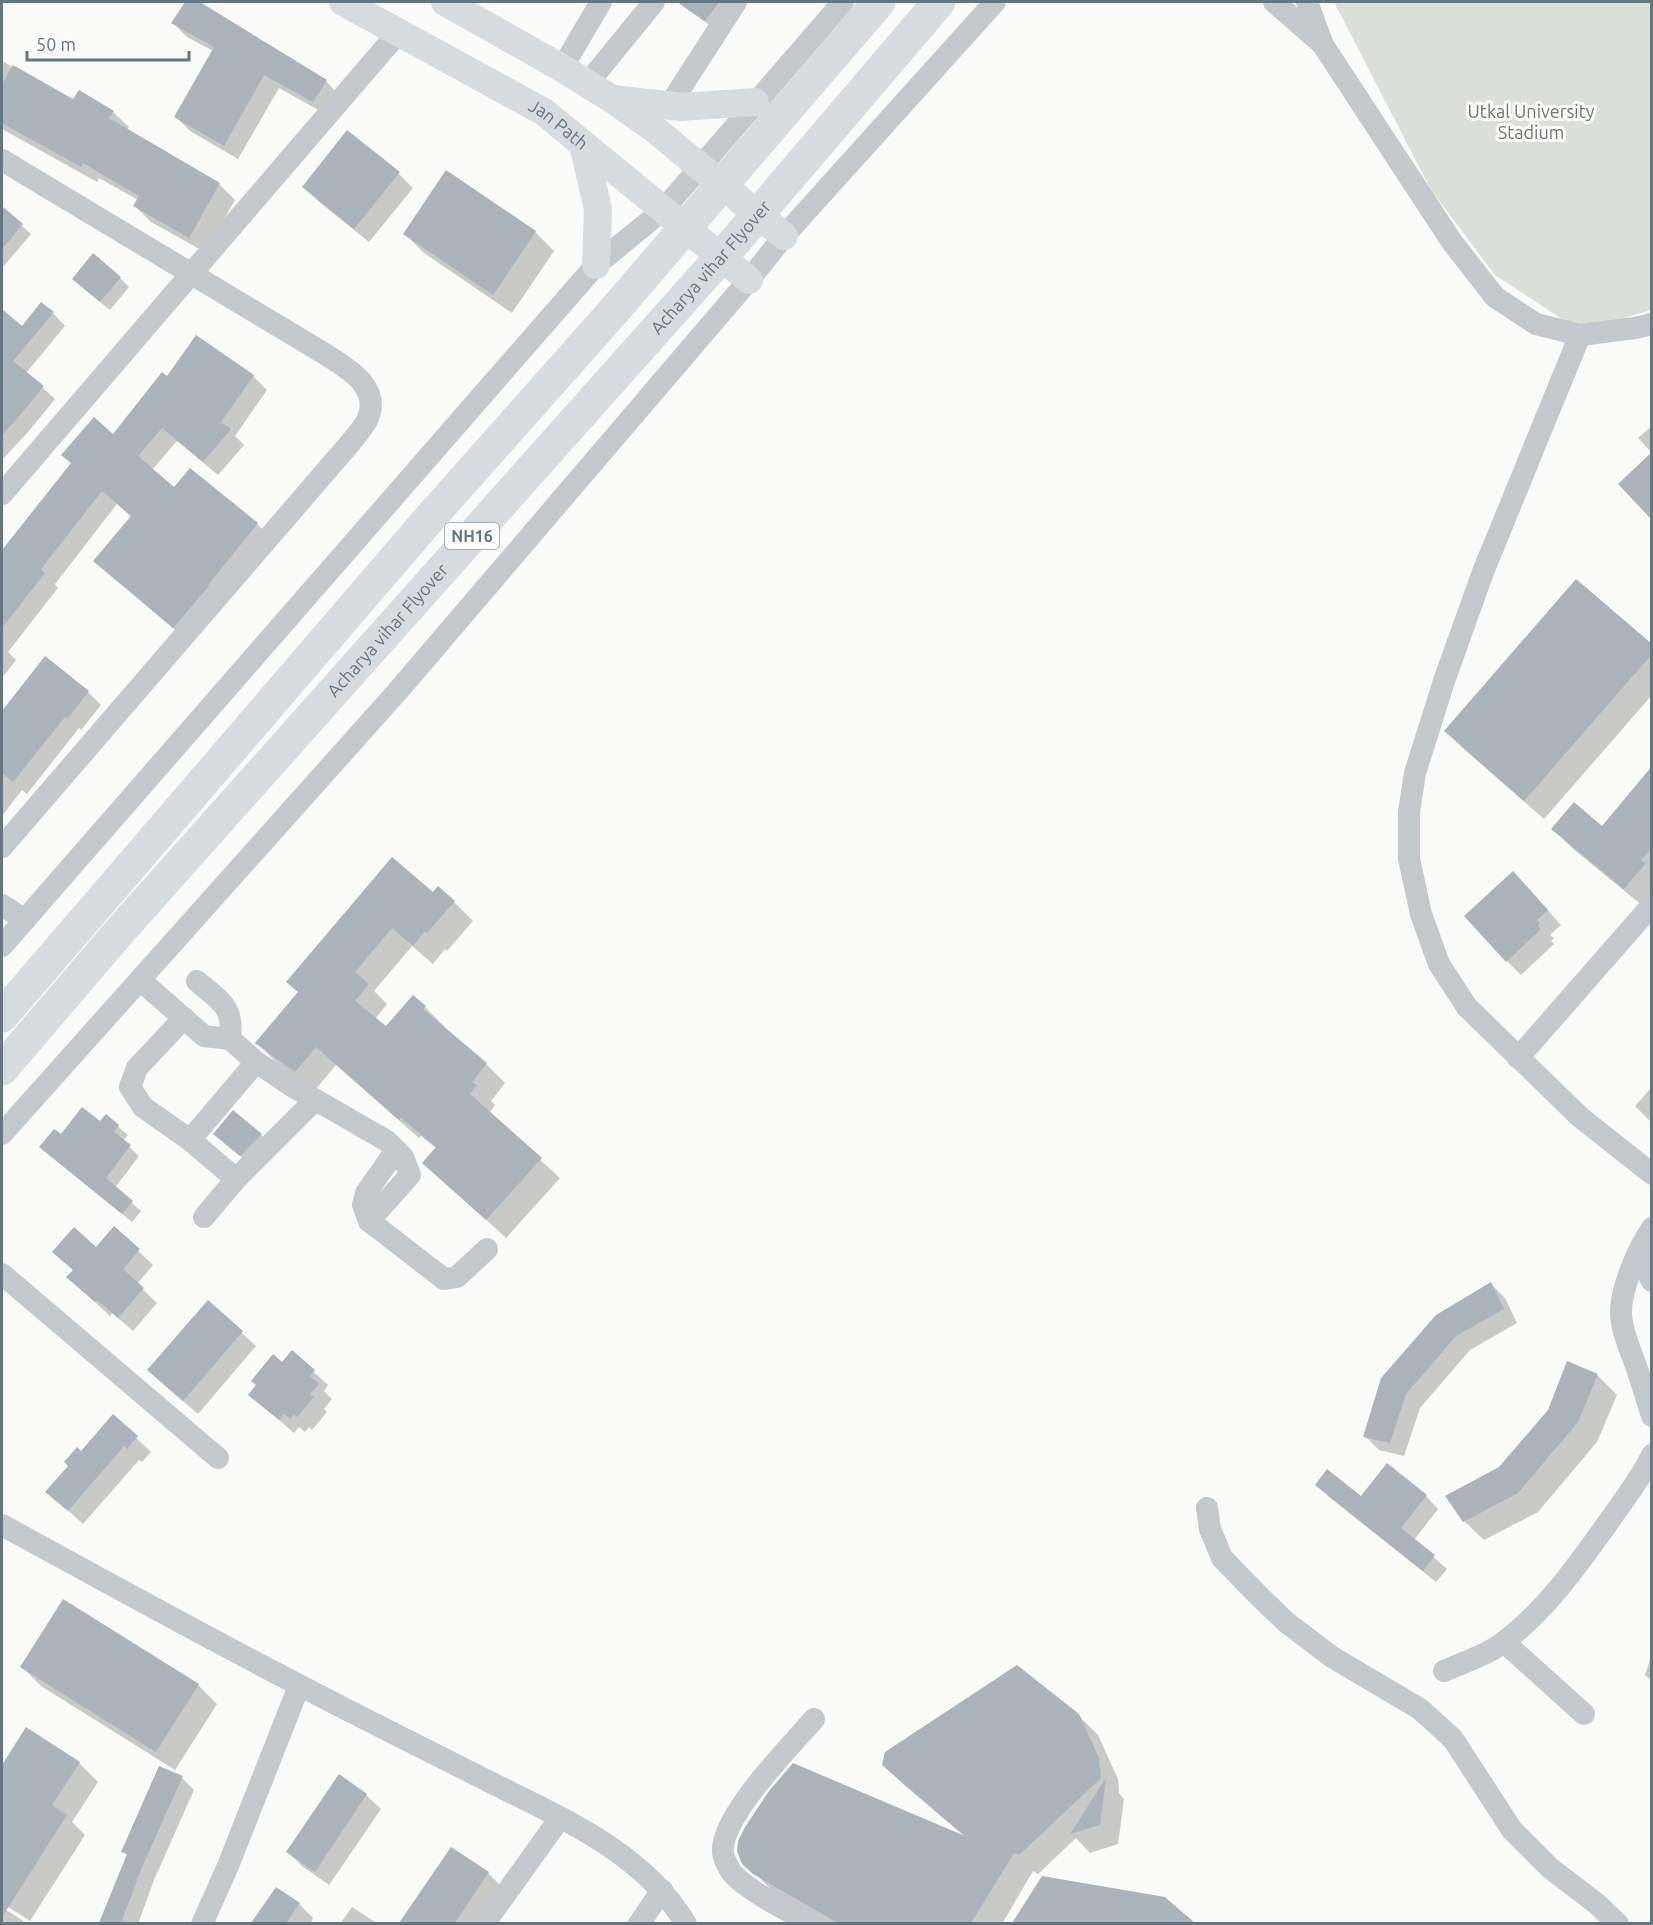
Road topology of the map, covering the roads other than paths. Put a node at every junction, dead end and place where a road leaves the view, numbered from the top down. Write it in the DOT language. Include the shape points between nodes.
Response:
graph roads {
  1 [pos="343,2"];
  2 [pos="445,2"];
  3 [pos="601,2"];
  4 [pos="654,2"];
  5 [pos="736,2"];
  6 [pos="843,2"];
  7 [pos="879,2"];
  8 [pos="939,2"];
  9 [pos="995,2"];
  10 [pos="1275,2"];
  11 [pos="1307,2"];
  12 [pos="398,33"];
  13 [pos="1323,45"];
  14 [pos="562,68"];
  15 [pos="587,84"];
  16 [pos="612,99"];
  17 [pos="755,102"];
  18 [pos="669,106"];
  19 [pos="583,144"];
  20 [pos="2,160"];
  21 [pos="698,168"];
  22 [pos="663,210"];
  23 [pos="784,236"];
  24 [pos="596,265"];
  25 [pos="190,273"];
  26 [pos="749,280"];
  27 [pos="1652,324"];
  28 [pos="1580,335"];
  29 [pos="2,494"];
  30 [pos="2,847"];
  31 [pos="2,905"];
  32 [pos="1652,905"];
  33 [pos="25,920"];
  34 [pos="2,946"];
  35 [pos="140,980"];
  36 [pos="198,981"];
  37 [pos="2,1016"];
  38 [pos="184,1018"];
  39 [pos="230,1039"];
  40 [pos="1518,1058"];
  41 [pos="256,1062"];
  42 [pos="2,1069"];
  43 [pos="315,1100"];
  44 [pos="2,1134"];
  45 [pos="190,1140"];
  46 [pos="1652,1174"];
  47 [pos="236,1179"];
  48 [pos="204,1217"];
  49 [pos="1652,1228"];
  50 [pos="486,1249"];
  51 [pos="1638,1255"];
  52 [pos="2,1274"];
  53 [pos="1652,1281"];
  54 [pos="1652,1416"];
  55 [pos="1652,1455"];
  56 [pos="218,1458"];
  57 [pos="1207,1508"];
  58 [pos="2,1525"];
  59 [pos="1504,1642"];
  60 [pos="1444,1671"];
  61 [pos="299,1686"];
  62 [pos="1584,1714"];
  63 [pos="814,1719"];
  64 [pos="560,1818"];
  65 [pos="662,1890"];
  66 [pos="202,1923"];
  67 [pos="484,1923"];
  68 [pos="639,1923"];
  69 [pos="686,1923"];
  70 [pos="813,1923"];
  71 [pos="1618,1923"];
  1 -- 12 [label="main road, Jan Path"];
  2 -- 14 [label="main road"];
  3 -- 14 [label="street"];
  4 -- 15 [label="street"];
  5 -- 18 [label="street"];
  6 -- 17 [label="street"];
  7 -- 37 [label="highway, NH16"];
  8 -- 42 [label="highway, Acharya vihar Flyover / NH16" via="737,239 136,913"];
  9 -- 23 [label="street"];
  10 -- 13 [label="street"];
  11 -- 13 [label="street"];
  12 -- 19 [label="main road, Jan Path" via="544,112"];
  12 -- 25 [label="street"];
  13 -- 28 [label="street" via="1452,242 1495,297 1536,324"];
  14 -- 15 [label="main road"];
  15 -- 16 [label="main road"];
  16 -- 18 [label="main road"];
  16 -- 21 [label="main road" via="653,128"];
  17 -- 18 [label="main road"];
  17 -- 21 [label="street"];
  19 -- 22 [label="main road, Jan Path"];
  19 -- 24 [label="main road" via="598,208"];
  20 -- 25 [label="street"];
  21 -- 22 [label="street"];
  21 -- 23 [label="main road"];
  22 -- 24 [label="street"];
  22 -- 26 [label="main road, Jan Path"];
  23 -- 26 [label="street"];
  24 -- 33 [label="street"];
  25 -- 29 [label="street"];
  25 -- 30 [label="street" via="356,376 370,398 369,417"];
  26 -- 35 [label="street" via="397,692"];
  27 -- 28 [label="street"];
  28 -- 40 [label="street" via="1479,583 1415,773 1409,812 1409,859 1421,914 1438,964 1467,1007"];
  31 -- 33 [label="street"];
  32 -- 40 [label="street"];
  33 -- 34 [label="street"];
  35 -- 38 [label="street"];
  35 -- 44 [label="street"];
  36 -- 39 [label="street" via="230,1015"];
  38 -- 39 [label="street" via="204,1036"];
  38 -- 45 [label="street" via="137,1068 130,1087 143,1107"];
  39 -- 41 [label="street"];
  40 -- 46 [label="street" via="1580,1117"];
  41 -- 43 [label="street"];
  41 -- 45 [label="street"];
  43 -- 47 [label="street"];
  43 -- 50 [label="street" via="396,1150 366,1193 363,1205 369,1221 444,1279 457,1277"];
  45 -- 47 [label="street"];
  47 -- 48 [label="street"];
  49 -- 51 [label="street"];
  51 -- 53 [label="street"];
  51 -- 54 [label="street" via="1627,1281 1621,1315"];
  52 -- 56 [label="street"];
  55 -- 59 [label="street" via="1578,1566 1539,1611"];
  57 -- 71 [label="street" via="1210,1529 1222,1558 1251,1588 1286,1622 1332,1657 1420,1709 1453,1739 1512,1830 1550,1868"];
  58 -- 61 [label="street"];
  59 -- 60 [label="street"];
  59 -- 62 [label="street"];
  61 -- 64 [label="street"];
  61 -- 66 [label="street"];
  63 -- 70 [label="street" via="739,1810 722,1851 731,1872 745,1885"];
  64 -- 65 [label="street" via="599,1840"];
  64 -- 67 [label="street"];
  65 -- 68 [label="street"];
  65 -- 69 [label="street"];
}
